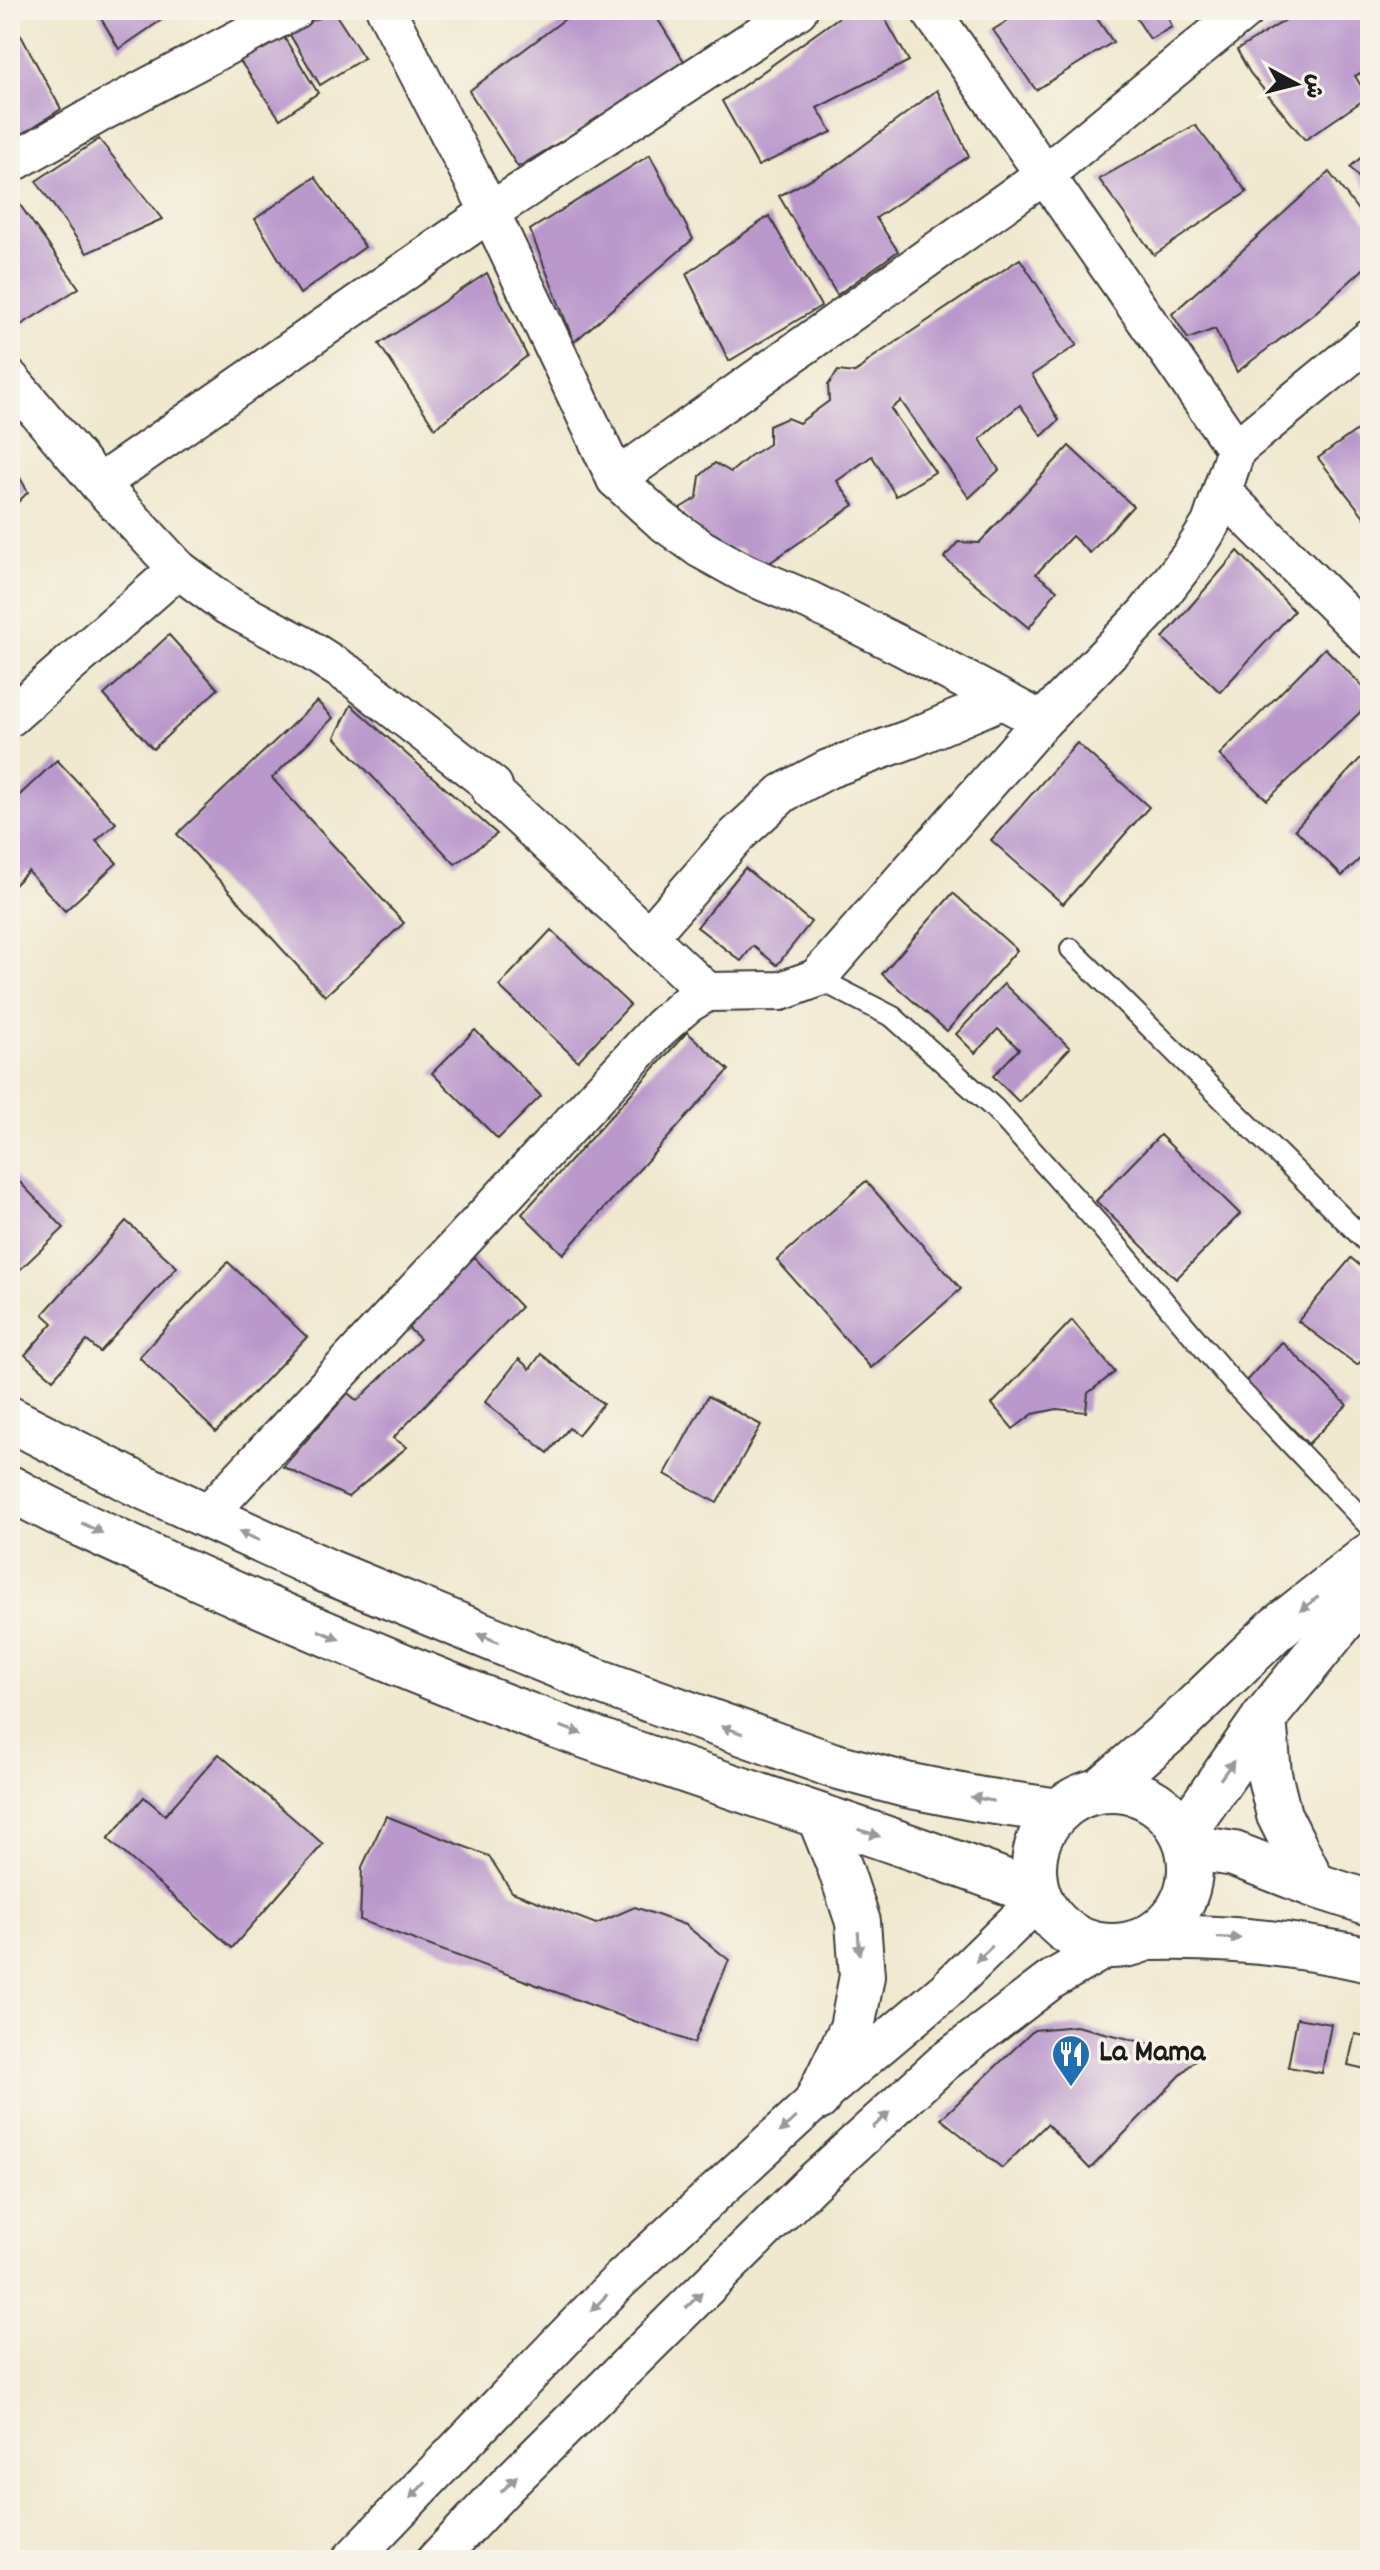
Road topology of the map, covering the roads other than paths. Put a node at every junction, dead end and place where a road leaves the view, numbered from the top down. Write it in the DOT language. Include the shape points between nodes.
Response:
graph roads {
  1 [pos="294,10"];
  2 [pos="386,10"];
  3 [pos="798,10"];
  4 [pos="930,10"];
  5 [pos="1245,10"];
  6 [pos="10,164"];
  7 [pos="1044,175"];
  8 [pos="490,212"];
  9 [pos="1370,339"];
  10 [pos="10,379"];
  11 [pos="1236,449"];
  12 [pos="616,479"];
  13 [pos="99,484"];
  14 [pos="1223,493"];
  15 [pos="178,569"];
  16 [pos="1370,639"];
  17 [pos="1001,700"];
  18 [pos="10,717"];
  19 [pos="1042,721"];
  20 [pos="648,937"];
  21 [pos="1071,949"];
  22 [pos="817,978"];
  23 [pos="707,992"];
  24 [pos="1370,1245"];
  25 [pos="10,1419"];
  26 [pos="10,1488"];
  27 [pos="206,1516"];
  28 [pos="1370,1527"];
  29 [pos="1370,1555"];
  30 [pos="1370,1587"];
  31 [pos="1264,1718"];
  32 [pos="1101,1790"];
  33 [pos="1059,1811"];
  34 [pos="819,1816"];
  35 [pos="1185,1840"];
  36 [pos="1314,1885"];
  37 [pos="1038,1897"];
  38 [pos="1370,1903"];
  39 [pos="1151,1938"];
  40 [pos="1107,1948"];
  41 [pos="1370,1960"];
  42 [pos="818,2098"];
  43 [pos="351,2560"];
  44 [pos="436,2560"];
  1 -- 6 [label="street"];
  2 -- 8 [label="street"];
  3 -- 8 [label="street"];
  4 -- 7 [label="street"];
  5 -- 7 [label="street"];
  7 -- 11 [label="street"];
  7 -- 12 [label="street"];
  8 -- 12 [label="street"];
  8 -- 13 [label="street"];
  9 -- 11 [label="street"];
  10 -- 13 [label="street"];
  11 -- 14 [label="street"];
  12 -- 17 [label="street" via="701,549"];
  13 -- 15 [label="street"];
  14 -- 16 [label="street"];
  14 -- 19 [label="street" via="1211,524 1146,614"];
  15 -- 18 [label="street"];
  15 -- 20 [label="street" via="228,606 354,678 493,786 491,790"];
  17 -- 19 [label="street"];
  17 -- 20 [label="street" via="828,769 783,793 737,835"];
  19 -- 22 [label="street"];
  20 -- 23 [label="street"];
  21 -- 24 [label="lane"];
  22 -- 23 [label="street" via="781,991"];
  22 -- 28 [label="lane" via="893,1017 995,1109 1235,1385"];
  23 -- 27 [label="street" via="661,1027"];
  25 -- 27 [label="main road"];
  26 -- 34 [label="main road, one-way" via="150,1556 413,1670"];
  33 -- 27 [label="main road, one-way" via="906,1785 718,1726 453,1624"];
  29 -- 32 [label="main road, one-way" via="1276,1629"];
  30 -- 31 [label="main road"];
  35 -- 31 [label="main road, one-way"];
  31 -- 36 [label="main road" via="1279,1815"];
  32 -- 33 [label="main road" via="1078,1797"];
  32 -- 35 [label="main road" via="1149,1798 1169,1814"];
  33 -- 37 [label="main road" via="1044,1828 1036,1849"];
  34 -- 37 [label="main road, one-way"];
  34 -- 42 [label="main road, one-way" via="858,1922 862,1976 852,2028"];
  35 -- 36 [label="main road"];
  35 -- 39 [label="main road" via="1191,1873 1185,1899"];
  36 -- 38 [label="main road"];
  37 -- 40 [label="main road" via="1055,1923 1079,1940"];
  37 -- 42 [label="street, one-way" via="946,1990"];
  39 -- 40 [label="main road"];
  39 -- 41 [label="main road, one-way" via="1244,1938"];
  44 -- 40 [label="street, one-way" via="812,2183 944,2062 1051,1980"];
  42 -- 43 [label="street, one-way" via="620,2280"];
}
